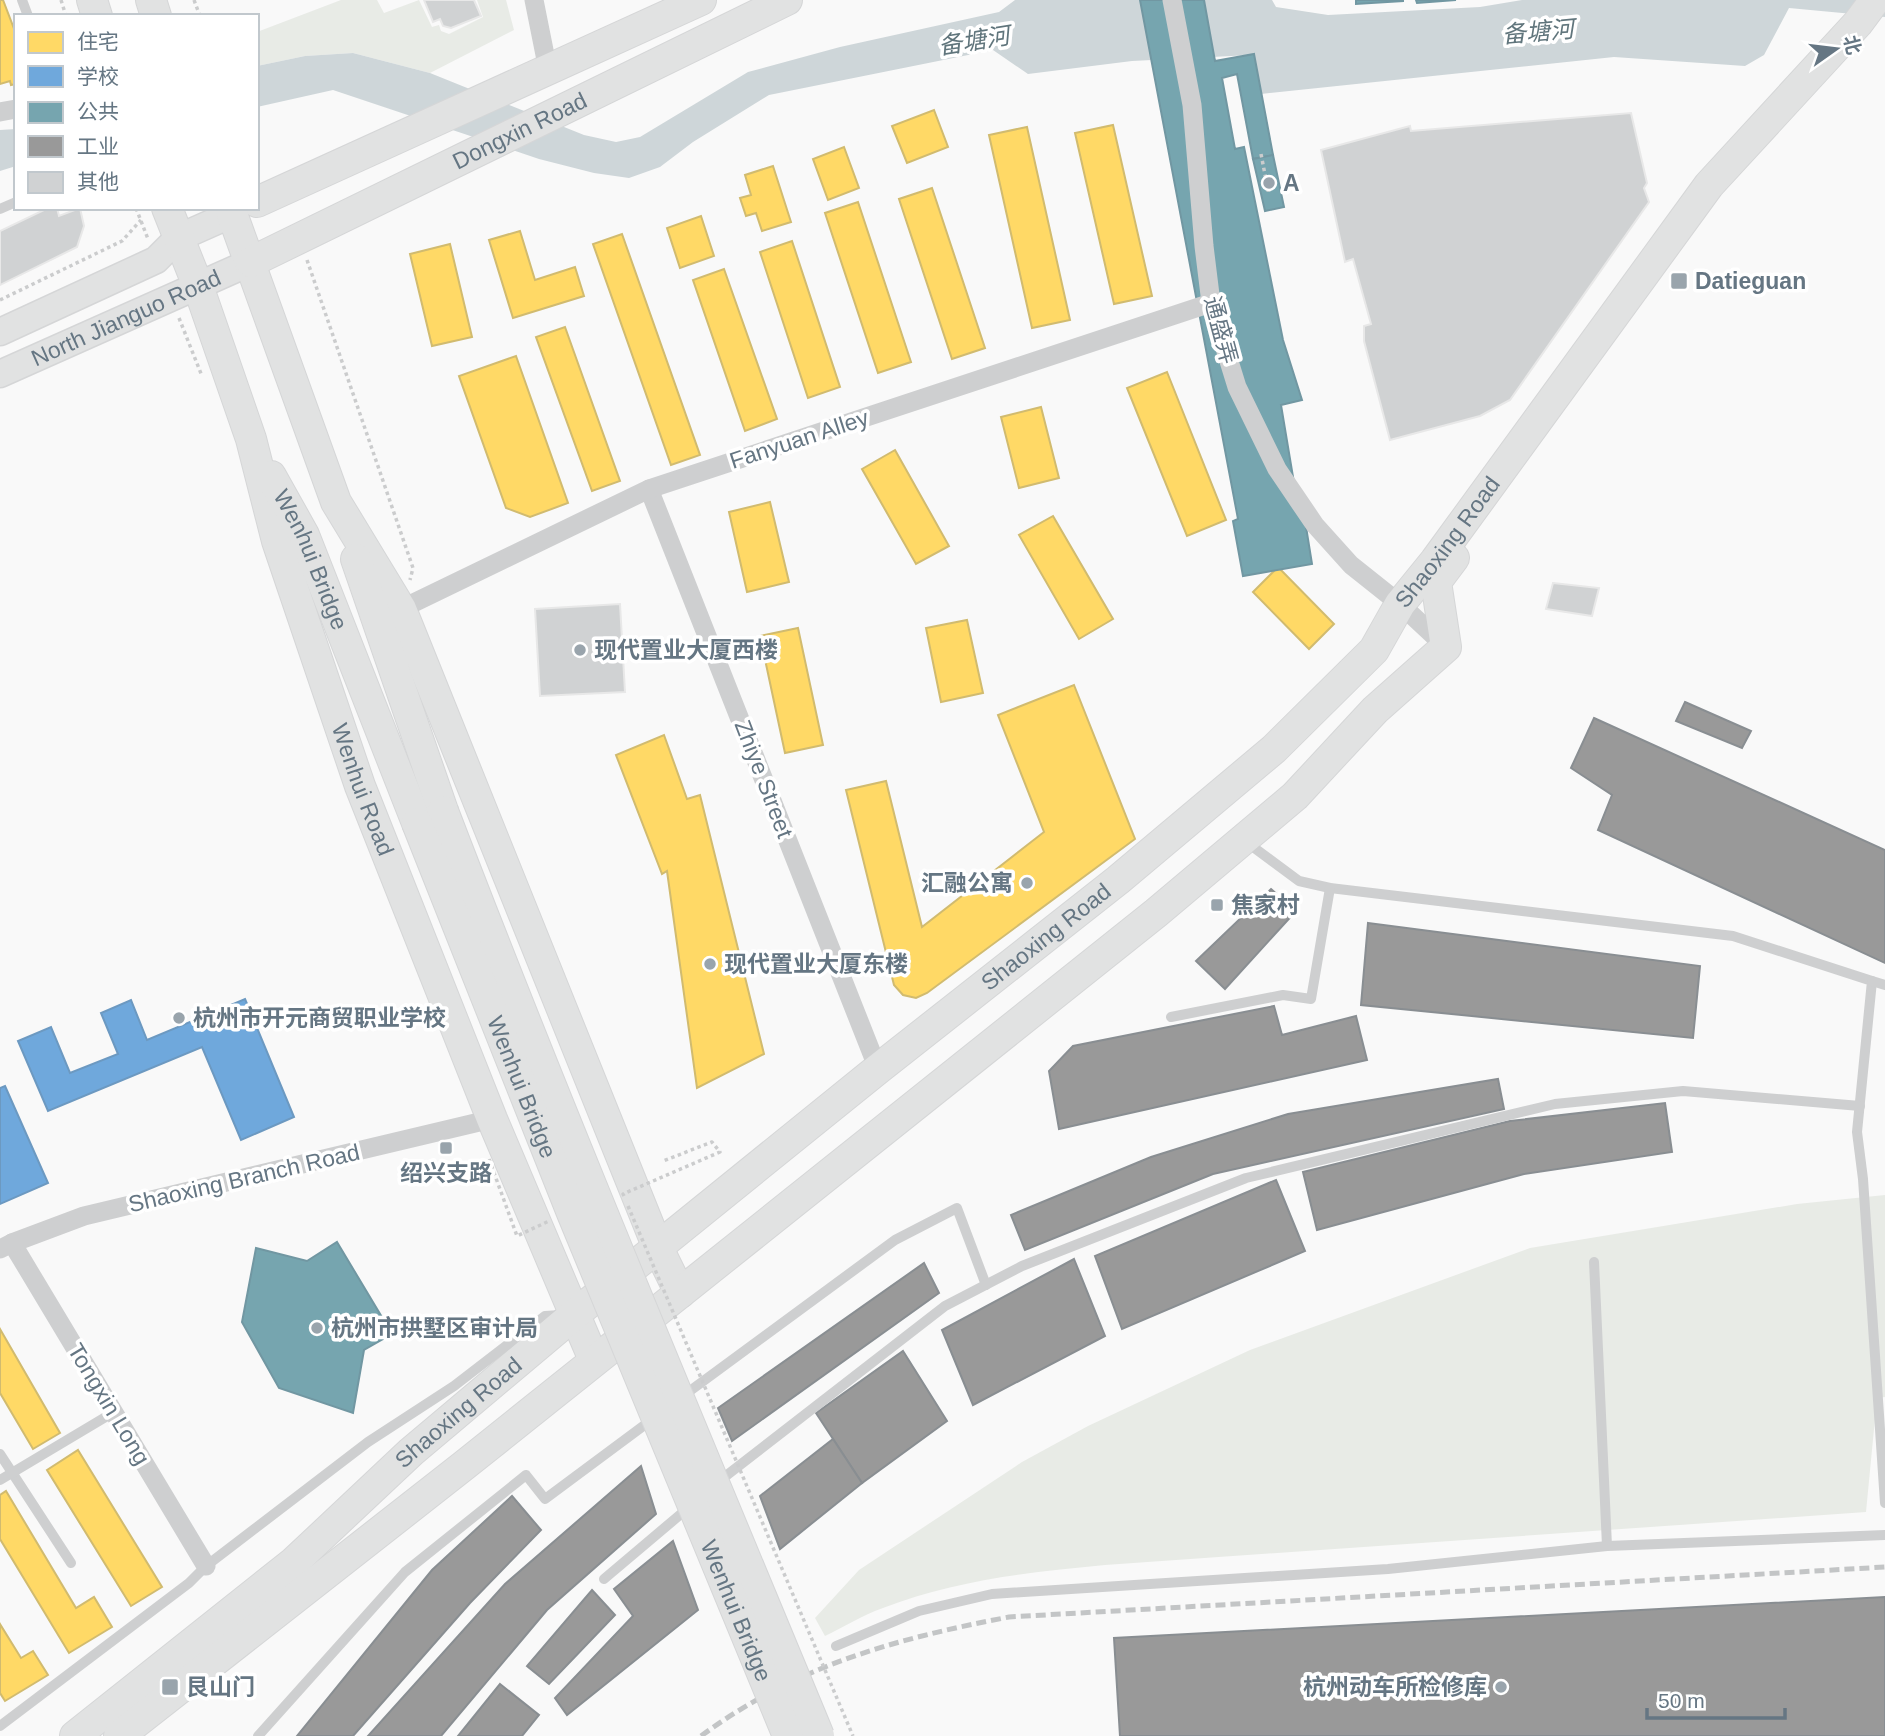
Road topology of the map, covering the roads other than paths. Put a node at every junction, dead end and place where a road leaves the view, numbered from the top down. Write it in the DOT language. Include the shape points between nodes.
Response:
graph roads {
  1 [pos="534,0"];
  2 [pos="701,0"];
  3 [pos="788,0"];
  4 [pos="1172,0"];
  5 [pos="1873,15"];
  6 [pos="548,70"];
  7 [pos="259,200"];
  8 [pos="237,210"];
  9 [pos="241,210"];
  10 [pos="154,214"];
  11 [pos="178,238"];
  12 [pos="251,262"];
  13 [pos="198,286"];
  14 [pos="1211,303"];
  15 [pos="0,332"];
  16 [pos="0,374"];
  17 [pos="251,439"];
  18 [pos="649,489"];
  19 [pos="336,502"];
  20 [pos="1400,604"];
  21 [pos="401,609"];
  22 [pos="1446,647"];
  23 [pos="430,817"];
  24 [pos="1244,839"];
  25 [pos="1330,888"];
  26 [pos="1872,981"];
  27 [pos="1885,985"];
  28 [pos="1171,1017"];
  29 [pos="878,1069"];
  30 [pos="1860,1106"];
  31 [pos="492,1119"];
  32 [pos="6,1246"];
  33 [pos="658,1248"];
  34 [pos="1594,1262"];
  35 [pos="986,1284"];
  36 [pos="680,1293"];
  37 [pos="575,1314"];
  38 [pos="594,1360"];
  39 [pos="114,1412"];
  40 [pos="0,1454"];
  41 [pos="12,1473"];
  42 [pos="0,1480"];
  43 [pos="708,1491"];
  44 [pos="697,1500"];
  45 [pos="1885,1503"];
  46 [pos="1885,1535"];
  47 [pos="1607,1546"];
  48 [pos="71,1563"];
  49 [pos="206,1566"];
  50 [pos="604,1579"];
  51 [pos="836,1646"];
  52 [pos="0,1726"];
  53 [pos="75,1736"];
  54 [pos="118,1736"];
  55 [pos="258,1736"];
  56 [pos="788,1736"];
  57 [pos="819,1736"];
  1 -- 6 [label="street"];
  2 -- 6 [label="main road, Dongxin Road"];
  3 -- 12 [label="main road, Dongxin Road"];
  4 -- 14 [label="street, 通盛弄" via="1192,105"];
  5 -- 20 [label="main road, Shaoxing Road" via="1710,185"];
  5 -- 22 [label="main road, Shaoxing Road" via="1830,78 1719,199 1436,582"];
  6 -- 7 [label="main road, Dongxin Road"];
  8 -- 11 [label="main road, North Jianguo Road"];
  9 -- 12 [label="main road"];
  10 -- 11 [label="main road, Wenhui Road"];
  11 -- 13 [label="main road, Wenhui Road"];
  11 -- 15 [label="main road, North Jianguo Road" via="156,260"];
  12 -- 13 [label="main road, North Jianguo Road"];
  12 -- 19 [label="main road"];
  13 -- 16 [label="main road, North Jianguo Road"];
  13 -- 17 [label="main road, Wenhui Road"];
  14 -- 18 [label="street, Fanyuan Alley"];
  14 -- 20 [label="street, 通盛弄" via="1237,387 1277,469 1315,525 1351,565"];
  17 -- 23 [label="main road, Wenhui Bridge" via="304,535"];
  17 -- 31 [label="main road, Wenhui Road" via="277,541 360,786"];
  18 -- 21 [label="street, Fanyuan Alley"];
  18 -- 29 [label="street, Zhiye Street"];
  19 -- 21 [label="main road"];
  19 -- 23 [label="main road, Wenhui Bridge"];
  20 -- 22 [label="street, 通盛弄"];
  20 -- 29 [label="main road, Shaoxing Road" via="1374,650 1274,749 1118,880"];
  21 -- 33 [label="main road"];
  22 -- 24 [label="main road, Shaoxing Road" via="1375,710 1295,796"];
  23 -- 56 [label="main road, Wenhui Bridge, bridge" via="566,1201"];
  23 -- 57 [label="main road, Wenhui Bridge, bridge" via="494,945"];
  24 -- 25 [label="lane" via="1299,881"];
  24 -- 36 [label="main road, Shaoxing Road"];
  25 -- 26 [label="lane" via="1733,936"];
  25 -- 28 [label="lane" via="1311,999 1283,995"];
  26 -- 27 [label="lane"];
  26 -- 30 [label="lane"];
  29 -- 33 [label="main road, Shaoxing Road"];
  30 -- 35 [label="lane" via="1683,1091 1555,1104 1246,1178 1022,1265"];
  30 -- 45 [label="lane" via="1857,1132"];
  31 -- 32 [label="street, Shaoxing Branch Road" via="84,1216"];
  31 -- 37 [label="main road, Wenhui Road"];
  32 -- 39 [label="street, Tongxin Long"];
  33 -- 36 [label="main road"];
  33 -- 37 [label="main road, Shaoxing Road"];
  34 -- 47 [label="lane"];
  35 -- 43 [label="lane" via="945,1306"];
  35 -- 55 [label="lane" via="957,1208 895,1240 545,1499 526,1475 405,1572"];
  36 -- 38 [label="main road, Shaoxing Road"];
  37 -- 38 [label="main road, Wenhui Road"];
  37 -- 49 [label="lane" via="545,1316 454,1386 368,1442"];
  37 -- 53 [label="main road, Shaoxing Road" via="411,1452 294,1562"];
  38 -- 54 [label="main road, Shaoxing Road"];
  39 -- 41 [label="lane"];
  39 -- 49 [label="street, Tongxin Long"];
  40 -- 41 [label="lane"];
  41 -- 42 [label="lane"];
  41 -- 48 [label="lane"];
  44 -- 50 [label="lane"];
  46 -- 47 [label="lane"];
  47 -- 51 [label="lane" via="1388,1569 992,1594 919,1611"];
  49 -- 52 [label="lane"];
}
